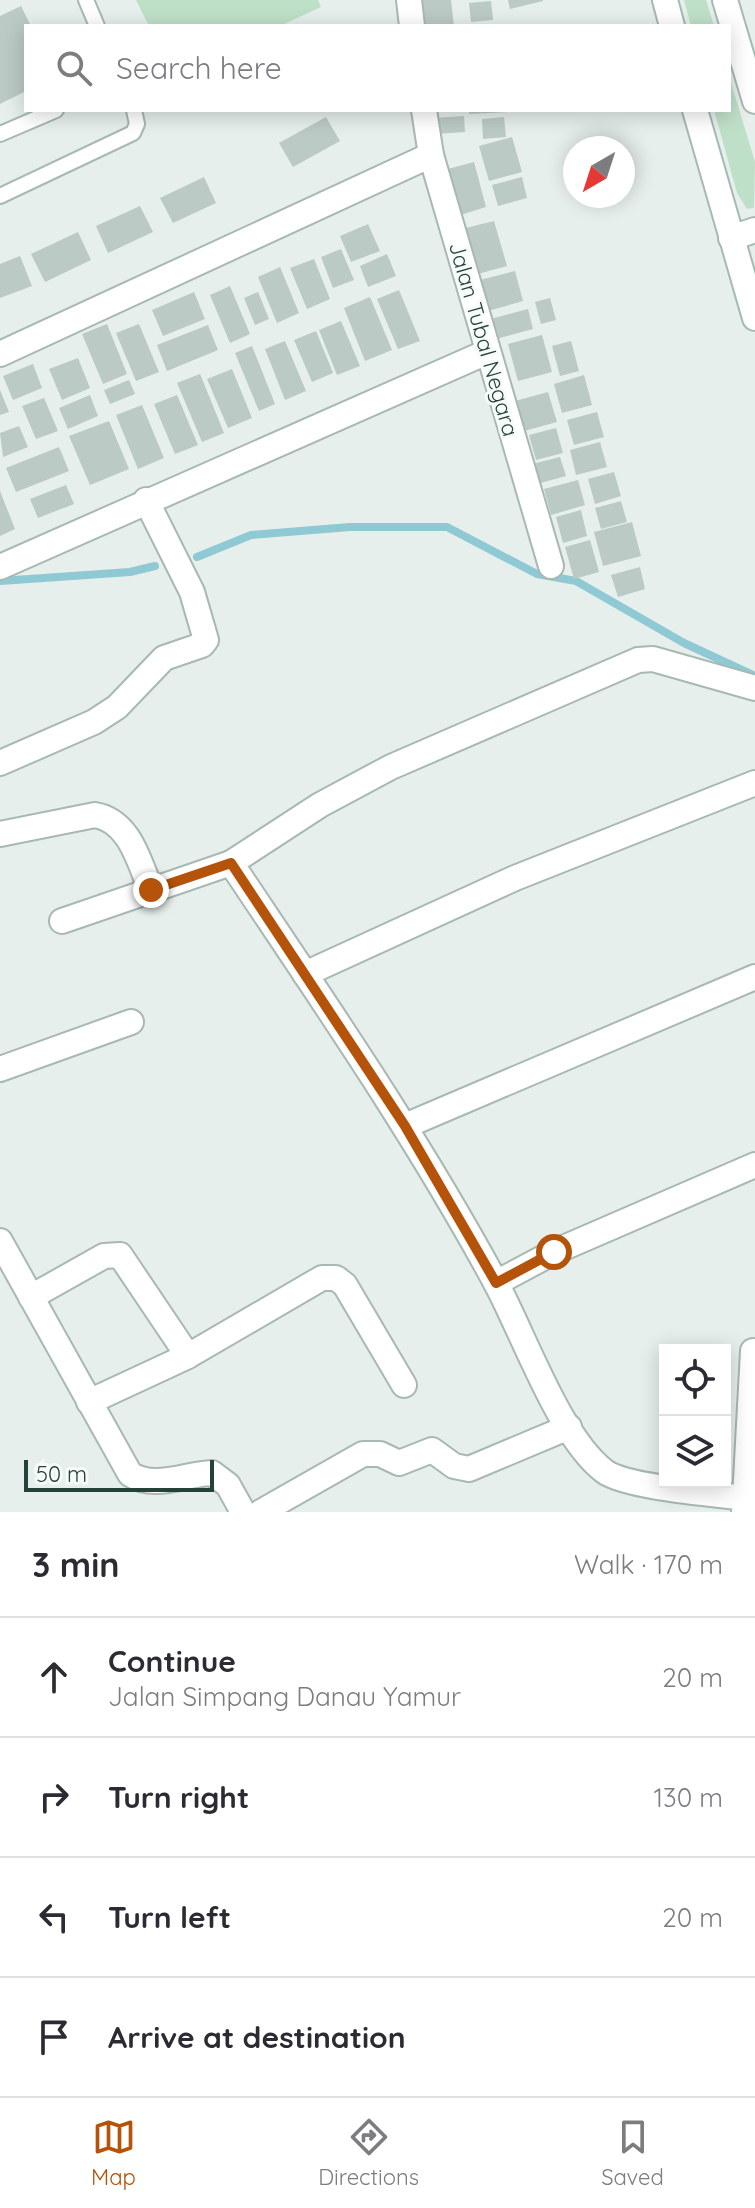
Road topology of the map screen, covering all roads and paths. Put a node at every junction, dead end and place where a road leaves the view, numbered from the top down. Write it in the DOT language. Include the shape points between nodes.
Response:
graph roads {
  1 [pos="86,0"];
  2 [pos="409,0"];
  3 [pos="665,0"];
  4 [pos="725,0"];
  5 [pos="96,24"];
  6 [pos="412,24"];
  7 [pos="671,24"];
  8 [pos="755,101"];
  9 [pos="51,112"];
  10 [pos="134,112"];
  11 [pos="424,112"];
  12 [pos="696,112"];
  13 [pos="0,134"];
  14 [pos="431,155"];
  15 [pos="0,196"];
  16 [pos="755,230"];
  17 [pos="731,238"];
  18 [pos="755,318"];
  19 [pos="487,352"];
  20 [pos="0,354"];
  21 [pos="146,500"];
  22 [pos="551,566"];
  23 [pos="0,567"];
  24 [pos="755,688"];
  25 [pos="0,763"];
  26 [pos="755,783"];
  27 [pos="0,834"];
  28 [pos="231,863"];
  29 [pos="151,890"];
  30 [pos="62,921"];
  31 [pos="305,974"];
  32 [pos="755,977"];
  33 [pos="131,1022"];
  34 [pos="0,1069"];
  35 [pos="405,1126"];
  36 [pos="755,1165"];
  37 [pos="0,1241"];
  38 [pos="496,1283"];
  39 [pos="31,1297"];
  40 [pos="753,1351"];
  41 [pos="188,1356"];
  42 [pos="404,1385"];
  43 [pos="89,1402"];
  44 [pos="569,1427"];
  45 [pos="744,1505"];
  46 [pos="243,1512"];
  47 [pos="261,1512"];
  1 -- 5 [label="lane"];
  2 -- 6 [label="street"];
  3 -- 7 [label="street"];
  4 -- 8 [label="street"];
  9 -- 13 [label="lane"];
  10 -- 15 [label="lane" via="133,133"];
  11 -- 14 [label="street, Jalan Tubal Negara"];
  12 -- 17 [label="street"];
  14 -- 19 [label="street, Jalan Tubal Negara"];
  14 -- 20 [label="street"];
  16 -- 17 [label="street"];
  17 -- 18 [label="street"];
  19 -- 21 [label="street"];
  19 -- 22 [label="street, Jalan Tubal Negara"];
  21 -- 23 [label="street"];
  21 -- 25 [label="street" via="192,592 206,640 155,664 117,707 94,722"];
  24 -- 28 [label="street" via="653,659 638,660 391,767"];
  26 -- 31 [label="street" via="515,878"];
  27 -- 29 [label="street" via="105,817 127,835"];
  28 -- 29 [label="street"];
  28 -- 31 [label="street"];
  29 -- 30 [label="street"];
  31 -- 35 [label="street"];
  32 -- 35 [label="street"];
  33 -- 34 [label="street"];
  35 -- 38 [label="street"];
  36 -- 38 [label="street" via="554,1252"];
  37 -- 39 [label="street"];
  38 -- 44 [label="street"];
  39 -- 41 [label="street" via="104,1256 120,1255"];
  39 -- 43 [label="street"];
  40 -- 45 [label="street"];
  41 -- 42 [label="street" via="322,1278 336,1278"];
  41 -- 43 [label="street"];
  43 -- 46 [label="street" via="130,1474 141,1482 212,1473 228,1485"];
  44 -- 45 [label="street" via="592,1460 620,1481"];
  44 -- 47 [label="street" via="469,1469 454,1466 432,1450 399,1463 380,1454 363,1454"];
}
